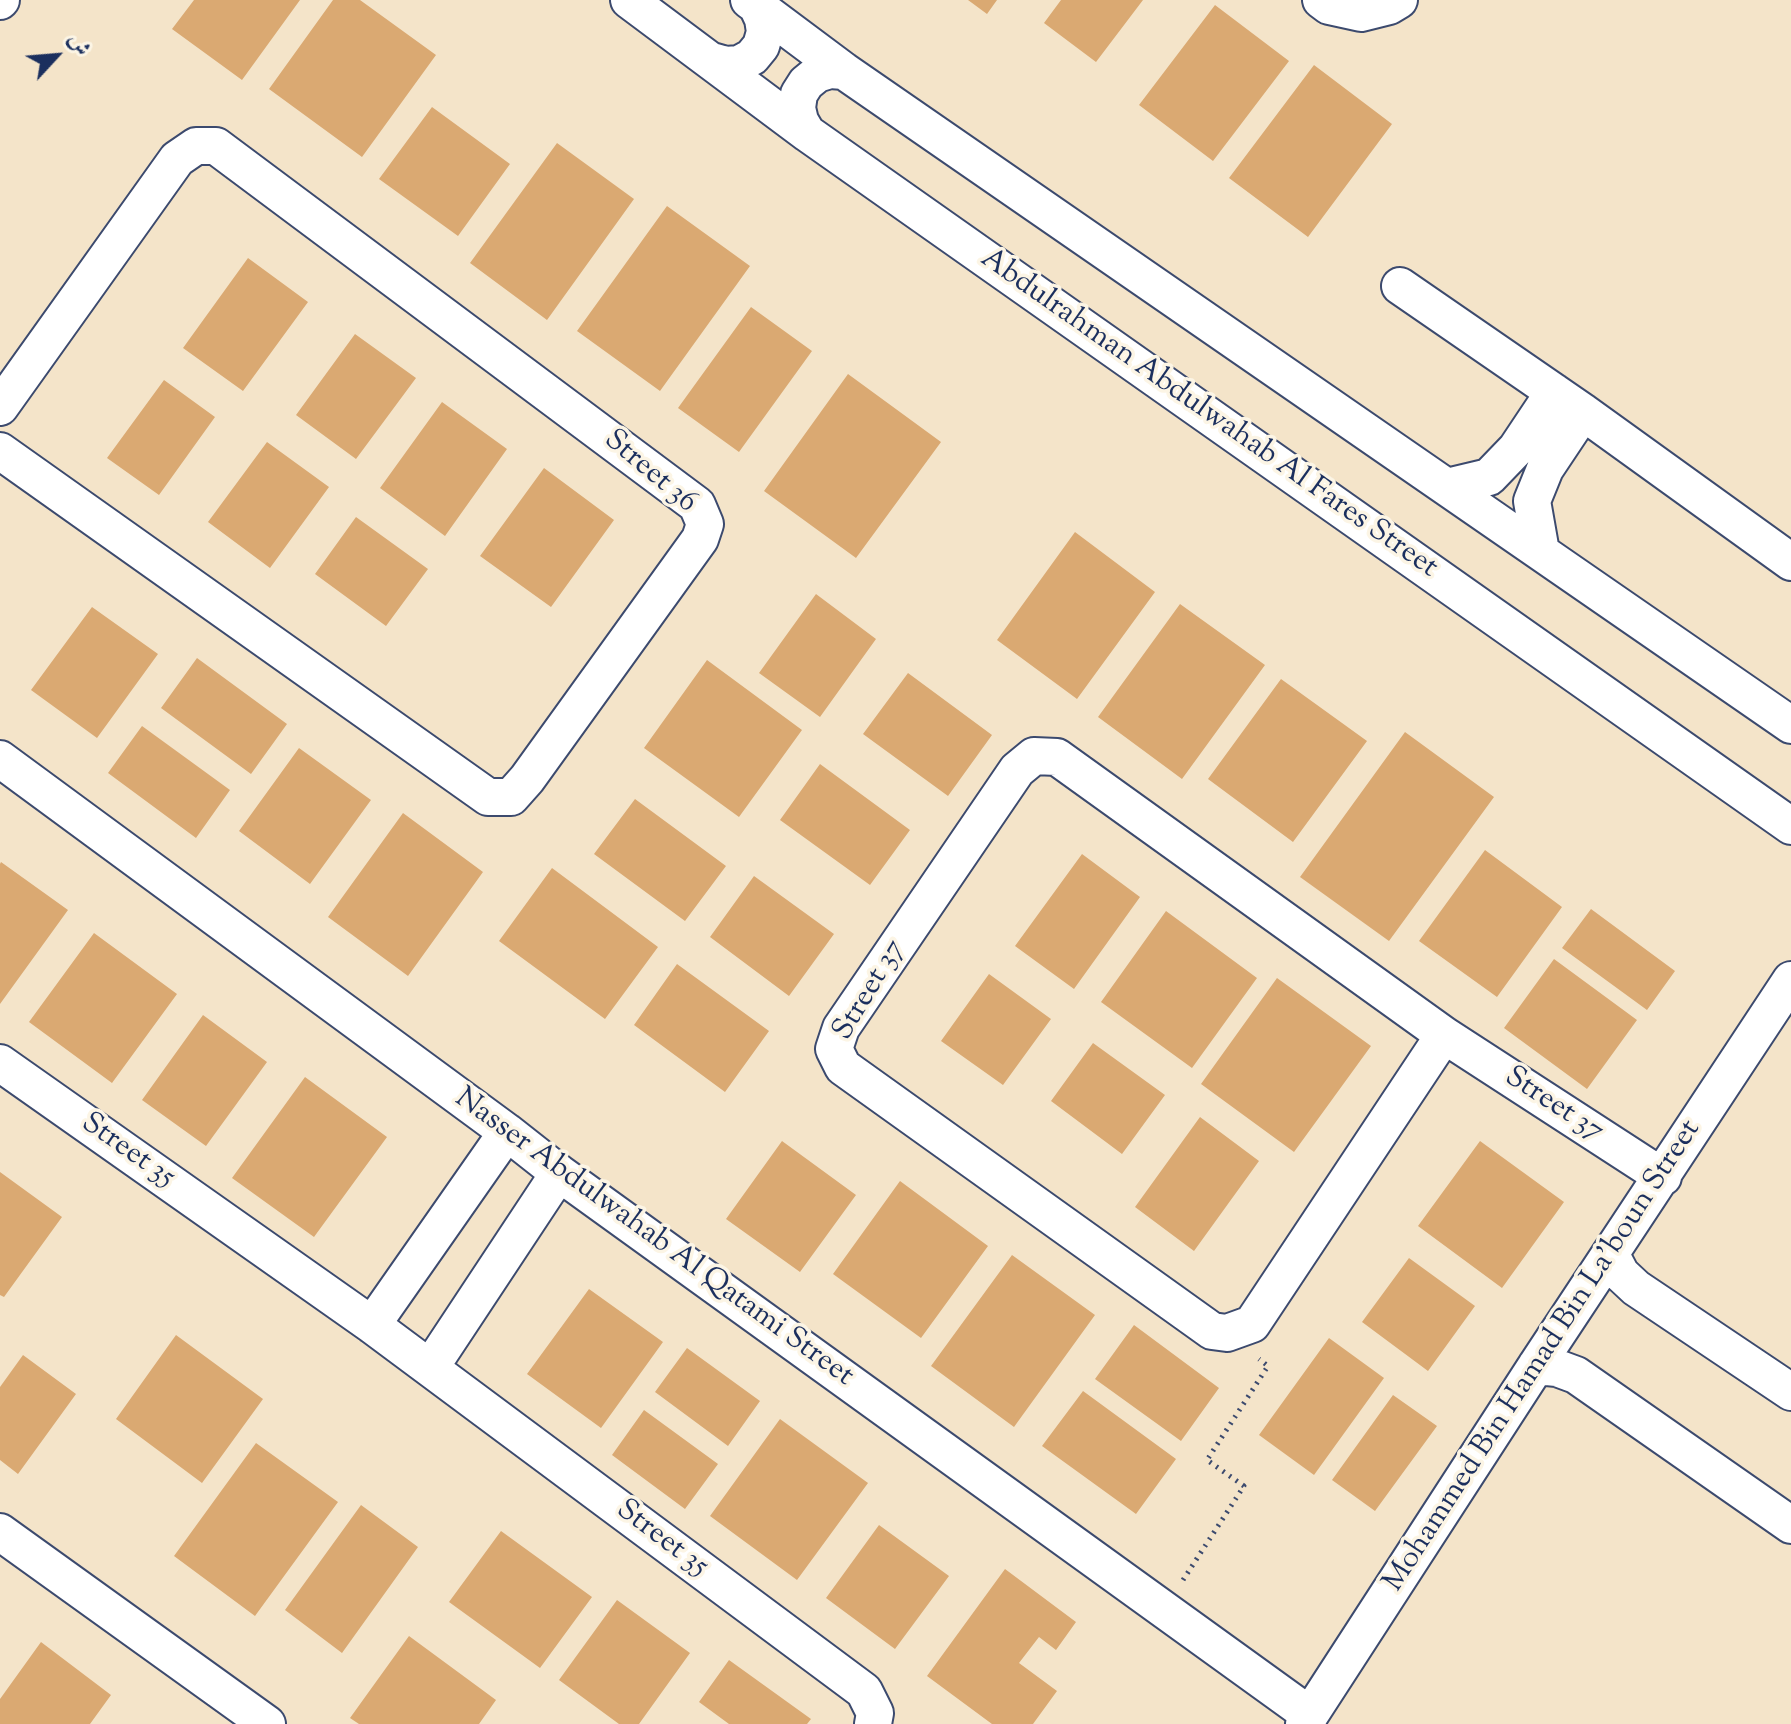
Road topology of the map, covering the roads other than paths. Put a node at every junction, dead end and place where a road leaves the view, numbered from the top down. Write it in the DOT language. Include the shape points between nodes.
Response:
graph roads {
  1 [pos="629,0"];
  2 [pos="1321,0"];
  3 [pos="1399,0"];
  4 [pos="753,3"];
  5 [pos="712,61"];
  6 [pos="844,71"];
  7 [pos="807,133"];
  8 [pos="1400,286"];
  9 [pos="1569,402"];
  10 [pos="0,407"];
  11 [pos="0,451"];
  12 [pos="1447,487"];
  13 [pos="1541,552"];
  14 [pos="1791,562"];
  15 [pos="1791,725"];
  16 [pos="0,759"];
  17 [pos="1791,826"];
  18 [pos="1789,985"];
  19 [pos="1444,1035"];
  20 [pos="0,1063"];
  21 [pos="507,1132"];
  22 [pos="559,1173"];
  23 [pos="1663,1177"];
  24 [pos="1611,1255"];
  25 [pos="372,1325"];
  26 [pos="1536,1366"];
  27 [pos="430,1368"];
  28 [pos="1791,1392"];
  29 [pos="1791,1525"];
  30 [pos="0,1532"];
  31 [pos="1307,1719"];
  32 [pos="267,1724"];
  33 [pos="873,1724"];
  1 -- 5 [label="street, Abdulrahman Abdulwahab Al Fares Street"];
  2 -- 3 [label="street" via="1361,13"];
  4 -- 5 [label="street" via="763,19 761,46 739,64"];
  4 -- 6 [label="street"];
  5 -- 7 [label="street, Abdulrahman Abdulwahab Al Fares Street"];
  6 -- 7 [label="street" via="817,74 799,94 797,108"];
  6 -- 12 [label="street"];
  7 -- 17 [label="street, Abdulrahman Abdulwahab Al Fares Street"];
  8 -- 9 [label="street"];
  9 -- 12 [label="street" via="1489,477"];
  9 -- 13 [label="street" via="1532,501"];
  9 -- 14 [label="street"];
  10 -- 11 [label="street, Street 36" via="177,159 196,146 216,146 697,505 705,524 700,539 527,779 511,797 488,797"];
  12 -- 13 [label="street"];
  13 -- 15 [label="street"];
  16 -- 21 [label="street, Nasser Abdulwahab Al Qatami Street"];
  18 -- 23 [label="street, Mohammed Bin Hamad Bin La'boun Street"];
  19 -- 19 [label="street, Street 37" via="1057,757 1034,756 1017,770 841,1028 834,1049 843,1067 1212,1331 1227,1333 1252,1324"];
  19 -- 23 [label="street, Street 37"];
  20 -- 25 [label="street, Street 35"];
  21 -- 22 [label="street, Nasser Abdulwahab Al Qatami Street"];
  21 -- 25 [label="street"];
  22 -- 27 [label="street"];
  22 -- 31 [label="street, Nasser Abdulwahab Al Qatami Street" via="1164,1609"];
  23 -- 24 [label="street, Mohammed Bin Hamad Bin La'boun Street"];
  24 -- 26 [label="street, Mohammed Bin Hamad Bin La'boun Street"];
  24 -- 28 [label="street" via="1636,1288"];
  25 -- 27 [label="street, Street 35"];
  26 -- 29 [label="street" via="1576,1375"];
  26 -- 31 [label="street, Mohammed Bin Hamad Bin La'boun Street"];
  27 -- 33 [label="street, Street 35" via="864,1691 875,1713"];
  30 -- 32 [label="street"];
}
